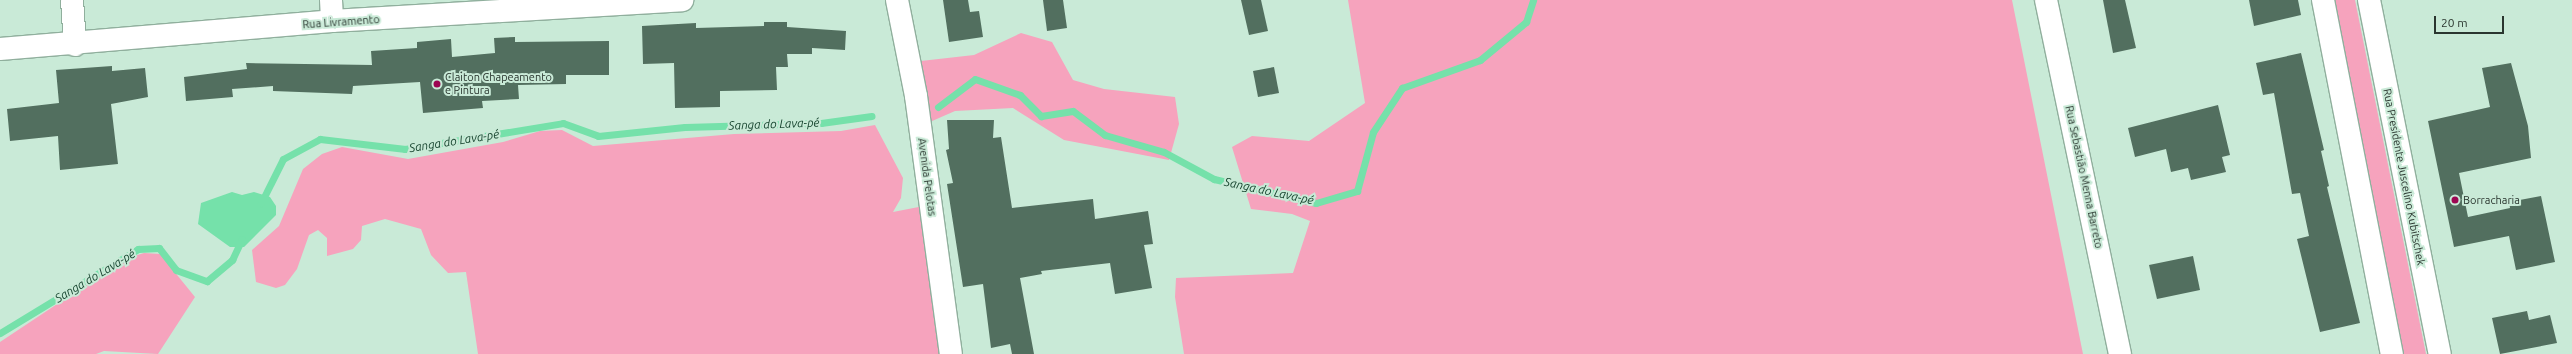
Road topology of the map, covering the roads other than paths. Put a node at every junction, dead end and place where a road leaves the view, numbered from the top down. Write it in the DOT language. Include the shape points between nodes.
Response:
graph roads {
  1 [pos="72,0"];
  2 [pos="331,0"];
  3 [pos="682,0"];
  4 [pos="897,0"];
  5 [pos="2046,0"];
  6 [pos="2322,0"];
  7 [pos="2369,0"];
  8 [pos="599,3"];
  9 [pos="332,22"];
  10 [pos="75,44"];
  11 [pos="0,49"];
  12 [pos="951,354"];
  13 [pos="2120,354"];
  14 [pos="2392,354"];
  15 [pos="2440,354"];
  1 -- 10 [label="street"];
  2 -- 9 [label="street"];
  3 -- 8 [label="street, Rua Livramento"];
  4 -- 12 [label="street, Avenida Pelotas" via="916,96"];
  5 -- 13 [label="street, Rua Sebastião Menna Barreto"];
  6 -- 14 [label="street"];
  7 -- 15 [label="street, Rua Presidente Juscelino Kubitschek"];
  8 -- 9 [label="street, Rua Livramento"];
  9 -- 10 [label="street, Rua Livramento"];
  10 -- 11 [label="street, Rua Livramento"];
}
